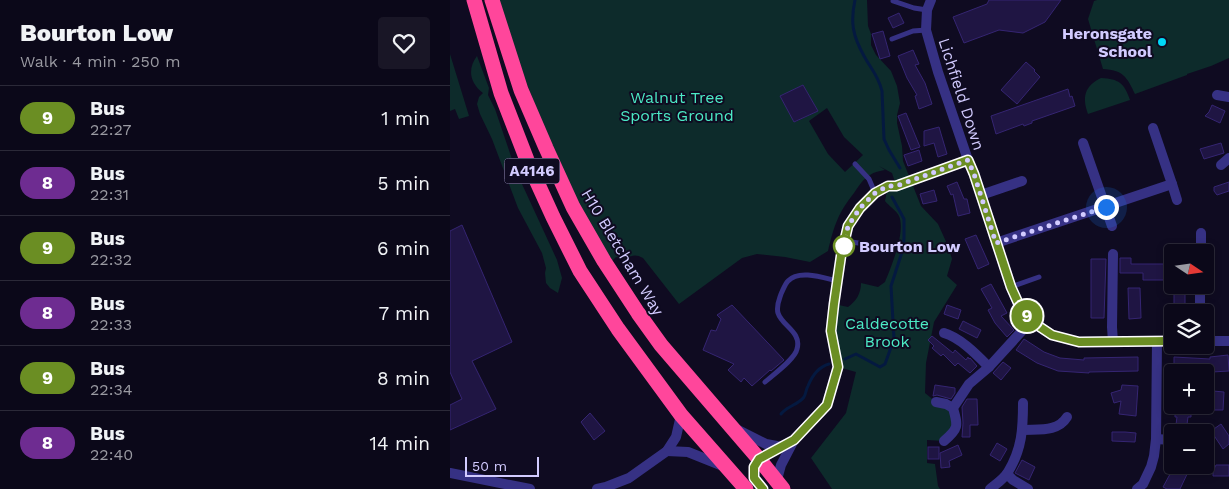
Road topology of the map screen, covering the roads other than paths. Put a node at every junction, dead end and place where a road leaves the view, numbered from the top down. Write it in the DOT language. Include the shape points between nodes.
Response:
graph roads {
  1 [pos="474,0"];
  2 [pos="492,0"];
  3 [pos="931,0"];
  4 [pos="893,1"];
  5 [pos="927,10"];
  6 [pos="926,30"];
  7 [pos="892,39"];
  8 [pos="1217,95"];
  9 [pos="1229,97"];
  10 [pos="1153,128"];
  11 [pos="1083,143"];
  12 [pos="968,160"];
  13 [pos="855,164"];
  14 [pos="1022,181"];
  15 [pos="1172,184"];
  16 [pos="875,193"];
  17 [pos="981,195"];
  18 [pos="1177,200"];
  19 [pos="1106,207"];
  20 [pos="1112,226"];
  21 [pos="1201,233"];
  22 [pos="845,241"];
  23 [pos="996,243"];
  24 [pos="1201,244"];
  25 [pos="890,248"];
  26 [pos="1113,254"];
  27 [pos="1039,277"];
  28 [pos="837,281"];
  29 [pos="1011,287"];
  30 [pos="1031,321"];
  31 [pos="944,333"];
  32 [pos="1157,341"];
  33 [pos="1164,341"];
  34 [pos="1214,341"];
  35 [pos="1229,341"];
  36 [pos="1113,342"];
  37 [pos="989,366"];
  38 [pos="765,382"];
  39 [pos="936,402"];
  40 [pos="1023,403"];
  41 [pos="953,408"];
  42 [pos="681,415"];
  43 [pos="1068,417"];
  44 [pos="731,427"];
  45 [pos="1023,430"];
  46 [pos="1156,439"];
  47 [pos="794,440"];
  48 [pos="1164,440"];
  49 [pos="944,441"];
  50 [pos="782,446"];
  51 [pos="667,451"];
  52 [pos="759,459"];
  53 [pos="726,467"];
  54 [pos="450,473"];
  55 [pos="1007,474"];
  56 [pos="780,486"];
  57 [pos="530,489"];
  58 [pos="597,489"];
  59 [pos="746,489"];
  60 [pos="762,489"];
  61 [pos="990,489"];
  62 [pos="1028,489"];
  63 [pos="1137,489"];
  1 -- 42 [label="highway, A4146" via="501,93 552,217 580,271"];
  2 -- 44 [label="highway, H10 Bletcham Way / A4146" via="521,90 569,199 638,313"];
  3 -- 5 [label="street, Lichfield Down"];
  4 -- 5 [label="lane"];
  5 -- 6 [label="street, Lichfield Down"];
  6 -- 7 [label="lane"];
  6 -- 12 [label="street, Lichfield Down"];
  8 -- 9 [label="street"];
  10 -- 15 [label="street"];
  11 -- 19 [label="street"];
  12 -- 16 [label="street"];
  12 -- 17 [label="street, Lichfield Down"];
  13 -- 16 [label="lane" via="869,179"];
  14 -- 17 [label="street"];
  15 -- 18 [label="street"];
  15 -- 19 [label="street"];
  16 -- 22 [label="street" via="848,226"];
  17 -- 23 [label="street, Lichfield Down"];
  19 -- 20 [label="street"];
  19 -- 23 [label="street"];
  21 -- 24 [label="street"];
  22 -- 25 [label="lane"];
  22 -- 28 [label="street"];
  23 -- 29 [label="street, Lichfield Down"];
  26 -- 36 [label="street"];
  27 -- 29 [label="lane"];
  28 -- 38 [label="lane" via="808,275 795,276 788,281 777,307 778,315 794,332 797,351"];
  28 -- 47 [label="street" via="831,331 838,367 827,405"];
  29 -- 30 [label="street, Lichfield Down"];
  30 -- 36 [label="street, Lichfield Down" via="1052,335 1079,342"];
  30 -- 37 [label="street"];
  31 -- 37 [label="street"];
  32 -- 33 [label="street, Lichfield Down"];
  32 -- 36 [label="street, Lichfield Down"];
  32 -- 46 [label="street"];
  34 -- 35 [label="street"];
  37 -- 41 [label="street" via="969,384"];
  39 -- 41 [label="street"];
  40 -- 45 [label="street"];
  41 -- 49 [label="street" via="957,423 953,433"];
  42 -- 51 [label="street" via="676,436"];
  42 -- 53 [label="highway, A4146"];
  43 -- 45 [label="street" via="1054,428"];
  44 -- 50 [label="street" via="766,444"];
  44 -- 52 [label="highway, H10 Bletcham Way / A4146"];
  45 -- 55 [label="street"];
  46 -- 48 [label="street"];
  46 -- 63 [label="street" via="1151,467"];
  47 -- 50 [label="street"];
  47 -- 56 [label="street" via="781,465"];
  50 -- 52 [label="lane"];
  51 -- 53 [label="street" via="688,452"];
  51 -- 58 [label="street" via="629,478"];
  52 -- 56 [label="highway, H10 Bletcham Way / A4146"];
  52 -- 60 [label="lane" via="754,467 754,478"];
  53 -- 59 [label="highway, A4146"];
  54 -- 57 [label="street"];
  55 -- 61 [label="street"];
  55 -- 62 [label="street"];
}
